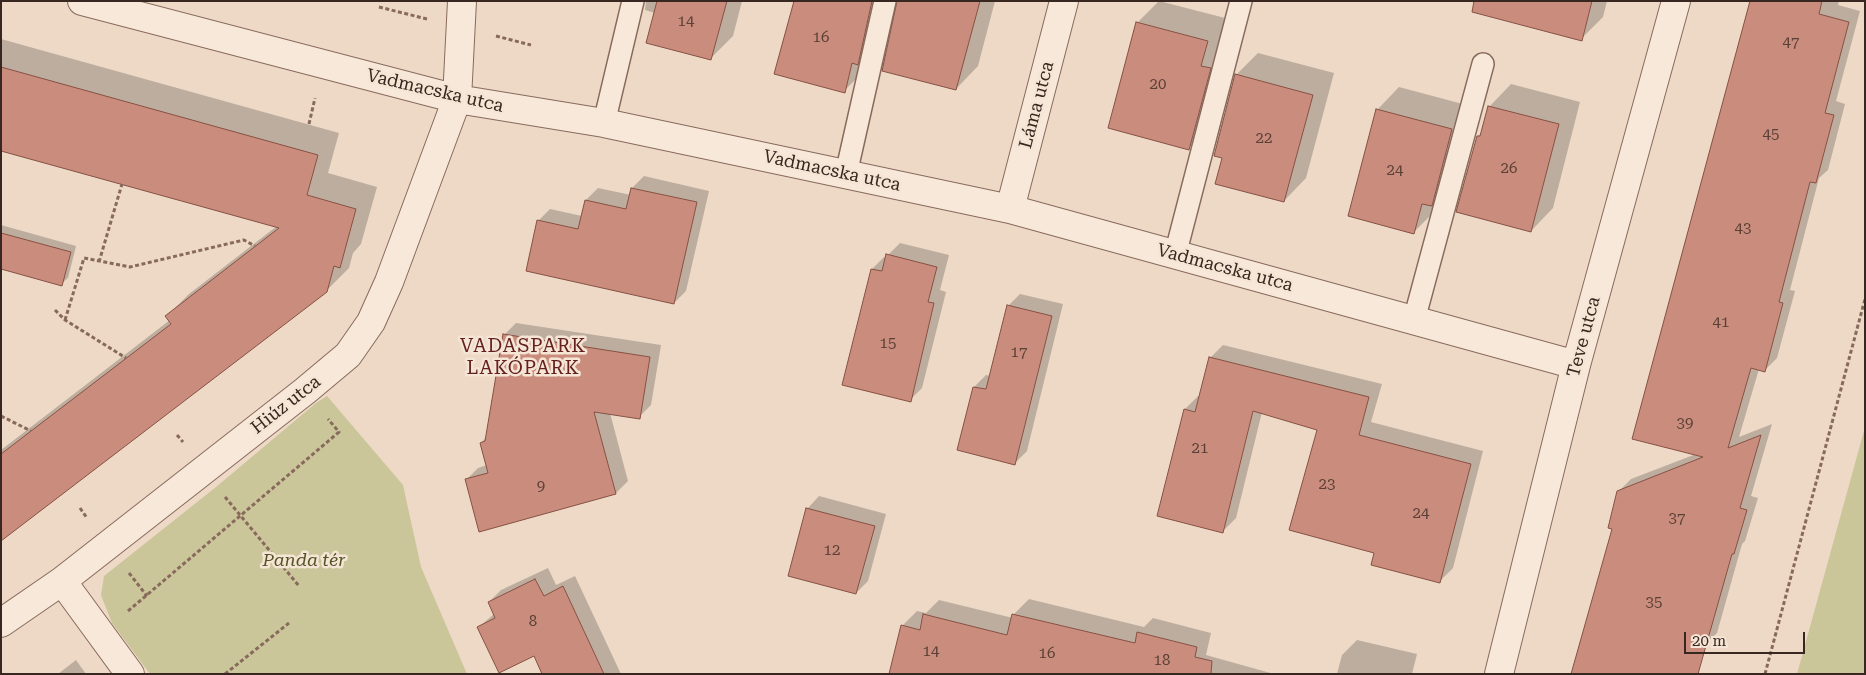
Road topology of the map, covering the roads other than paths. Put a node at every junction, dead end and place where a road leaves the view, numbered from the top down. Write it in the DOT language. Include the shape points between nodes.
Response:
graph roads {
  1 [pos="82,1"];
  2 [pos="462,1"];
  3 [pos="633,1"];
  4 [pos="885,1"];
  5 [pos="1064,1"];
  6 [pos="1241,1"];
  7 [pos="1676,1"];
  8 [pos="1483,64"];
  9 [pos="457,99"];
  10 [pos="604,123"];
  11 [pos="846,174"];
  12 [pos="1010,209"];
  13 [pos="1175,255"];
  14 [pos="1414,320"];
  15 [pos="1576,365"];
  16 [pos="62,581"];
  17 [pos="1,623"];
  18 [pos="130,674"];
  19 [pos="1499,674"];
  1 -- 9 [label="street, Vadmacska utca"];
  2 -- 9 [label="street, Hiúz utca"];
  3 -- 10 [label="lane"];
  4 -- 11 [label="lane"];
  5 -- 12 [label="street, Láma utca"];
  6 -- 13 [label="lane"];
  7 -- 15 [label="street, Teve utca"];
  8 -- 14 [label="lane"];
  9 -- 10 [label="street, Vadmacska utca"];
  9 -- 16 [label="street, Hiúz utca" via="389,282 370,322 348,355"];
  10 -- 11 [label="street, Vadmacska utca"];
  11 -- 12 [label="street, Vadmacska utca"];
  12 -- 13 [label="street, Vadmacska utca"];
  13 -- 14 [label="street, Vadmacska utca"];
  14 -- 15 [label="street, Vadmacska utca"];
  15 -- 19 [label="street, Teve utca"];
  16 -- 17 [label="street, Hiúz utca"];
  16 -- 18 [label="street"];
}
